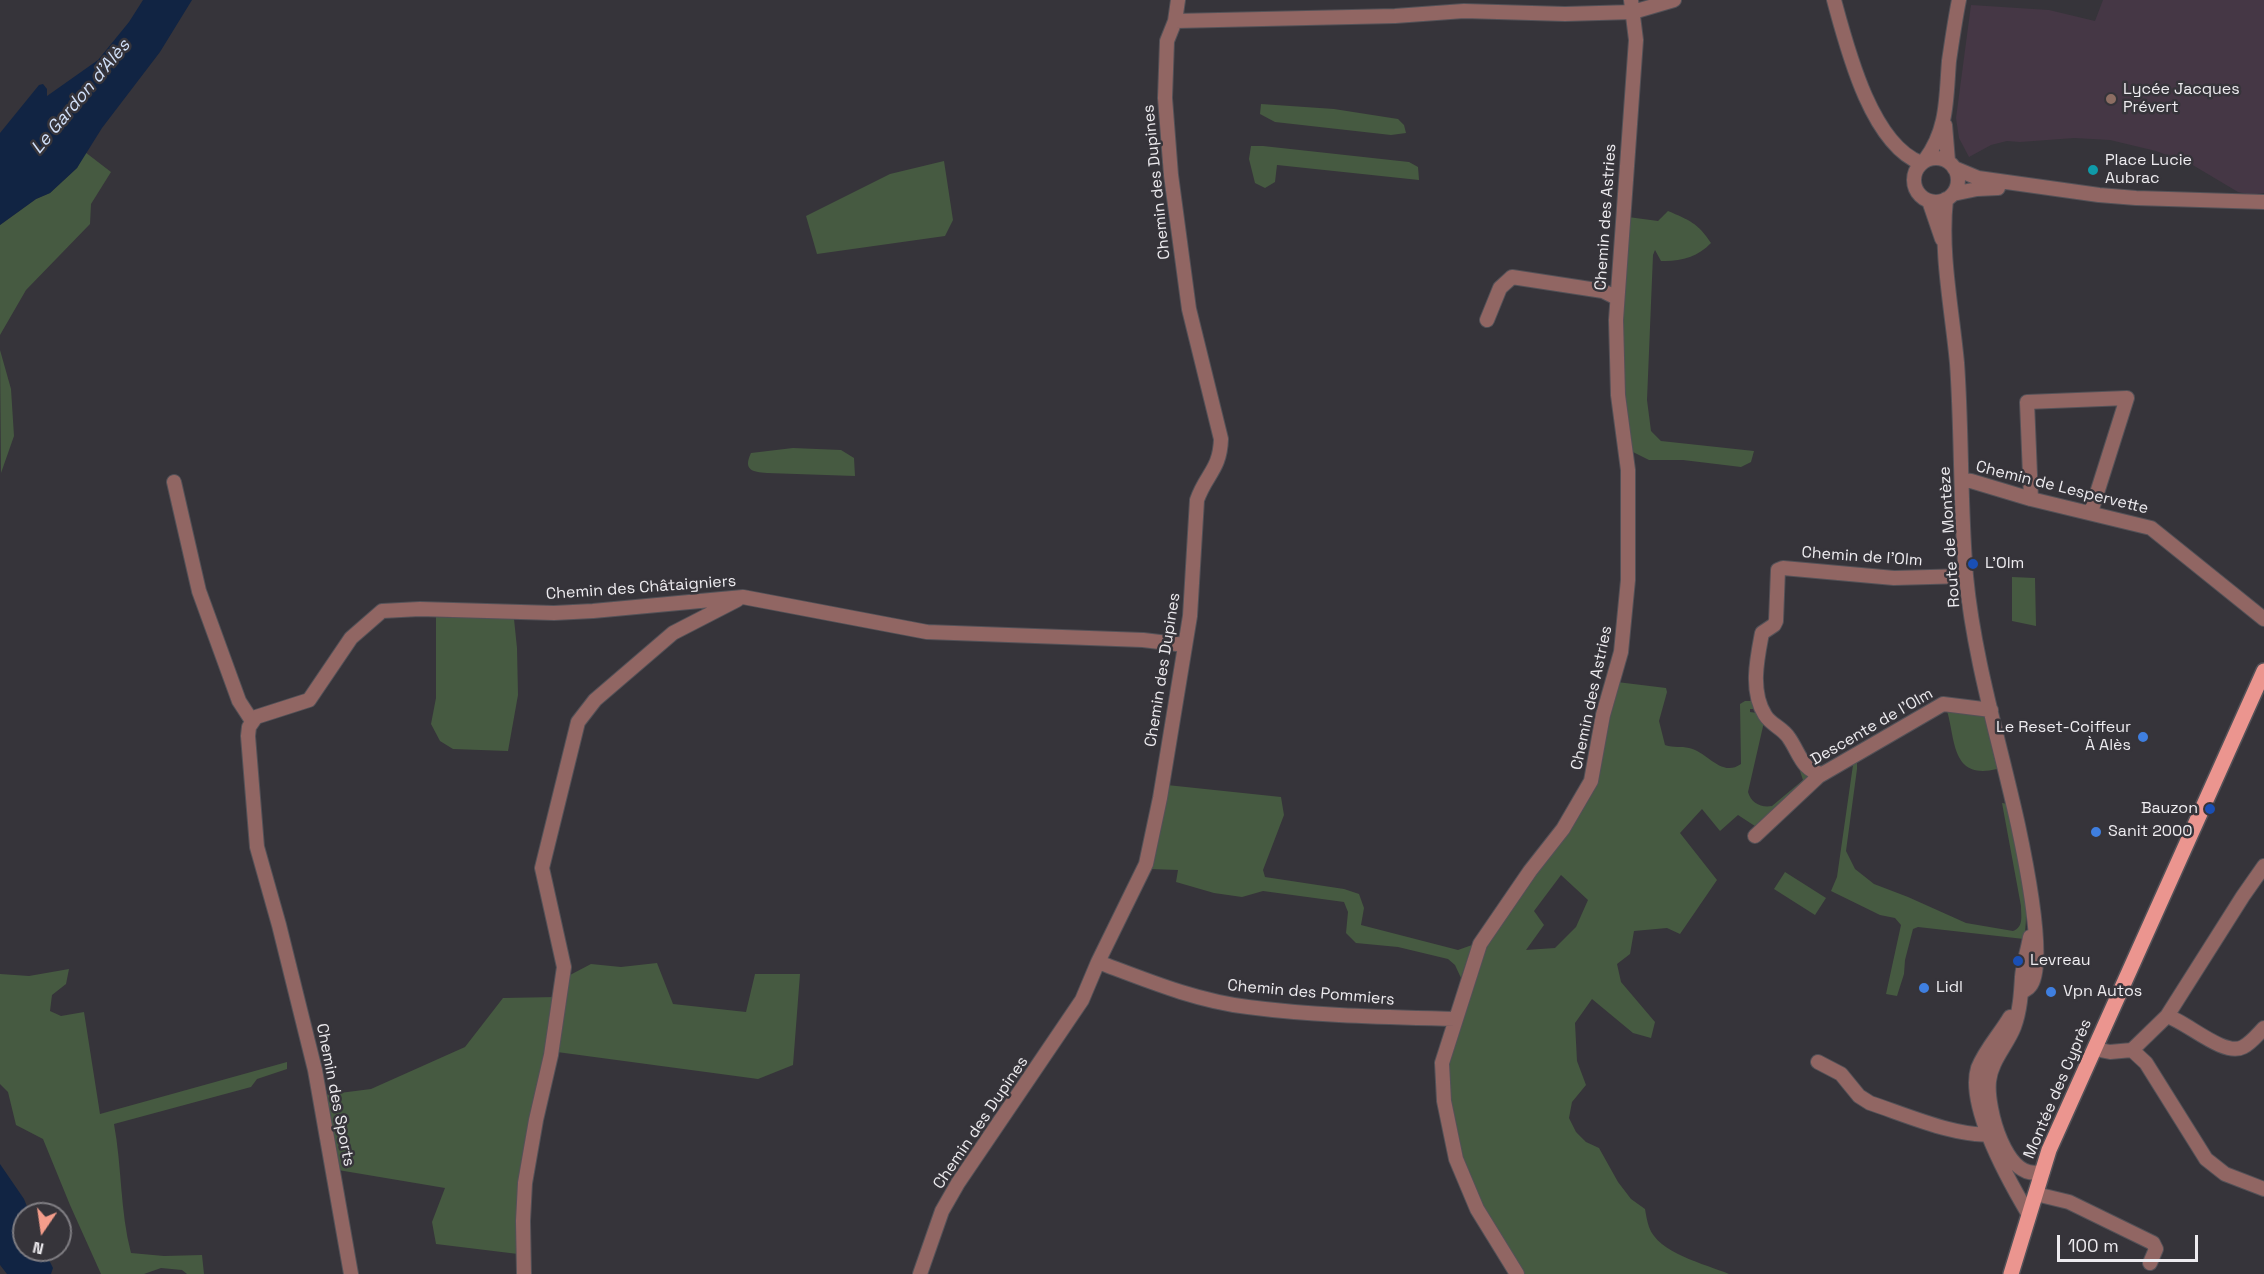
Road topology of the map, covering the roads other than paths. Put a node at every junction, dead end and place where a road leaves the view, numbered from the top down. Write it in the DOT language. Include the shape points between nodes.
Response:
graph roads {
  1 [pos="1178,0"];
  2 [pos="1674,0"];
  3 [pos="1834,0"];
  4 [pos="1959,0"];
  5 [pos="1632,6"];
  6 [pos="1175,21"];
  7 [pos="1945,121"];
  8 [pos="1918,163"];
  9 [pos="1951,165"];
  10 [pos="1950,197"];
  11 [pos="1929,201"];
  12 [pos="2264,202"];
  13 [pos="2264,208"];
  14 [pos="1946,250"];
  15 [pos="1617,298"];
  16 [pos="1487,320"];
  17 [pos="1963,480"];
  18 [pos="174,482"];
  19 [pos="2031,499"];
  20 [pos="2091,512"];
  21 [pos="1966,576"];
  22 [pos="743,597"];
  23 [pos="2264,619"];
  24 [pos="1185,645"];
  25 [pos="2264,671"];
  26 [pos="1991,710"];
  27 [pos="252,721"];
  28 [pos="1822,774"];
  29 [pos="1755,836"];
  30 [pos="2264,866"];
  31 [pos="1098,962"];
  32 [pos="2167,1016"];
  33 [pos="1455,1019"];
  34 [pos="2264,1028"];
  35 [pos="2095,1049"];
  36 [pos="2132,1050"];
  37 [pos="1818,1062"];
  38 [pos="1993,1134"];
  39 [pos="2043,1170"];
  40 [pos="2264,1190"];
  41 [pos="2036,1194"];
  42 [pos="2029,1215"];
  43 [pos="2150,1263"];
  44 [pos="351,1274"];
  45 [pos="524,1274"];
  46 [pos="920,1274"];
  47 [pos="1517,1274"];
  48 [pos="2011,1274"];
  1 -- 6 [label="street, Chemin des Dupines"];
  2 -- 5 [label="street"];
  3 -- 8 [label="street" via="1870,107 1884,132"];
  4 -- 7 [label="street"];
  5 -- 6 [label="street" via="1565,14 1464,11"];
  5 -- 15 [label="street, Chemin des Astries" via="1636,40"];
  6 -- 24 [label="street, Chemin des Dupines" via="1167,41 1165,98 1170,175 1189,309 1221,439 1217,465 1197,500"];
  7 -- 8 [label="street" via="1934,147"];
  7 -- 9 [label="street"];
  8 -- 9 [label="street" via="1937,158"];
  8 -- 11 [label="street" via="1914,185 1922,198"];
  9 -- 10 [label="street" via="1958,181"];
  9 -- 12 [label="street" via="1978,178 2098,195"];
  10 -- 11 [label="street"];
  10 -- 13 [label="street" via="1977,189 2011,188 2133,206"];
  10 -- 14 [label="street, Route de Montèze"];
  11 -- 14 [label="street, Route de Montèze"];
  14 -- 17 [label="street, Route de Montèze"];
  15 -- 16 [label="street" via="1603,291 1512,277 1500,288"];
  15 -- 33 [label="street, Chemin des Astries" via="1618,395 1628,470 1628,580 1621,652 1603,715 1592,782 1563,830 1480,944"];
  17 -- 19 [label="street, Chemin de Lespervette"];
  17 -- 21 [label="street, Route de Montèze"];
  18 -- 27 [label="street" via="199,591 239,700"];
  19 -- 20 [label="street, Chemin de Lespervette"];
  19 -- 20 [label="street" via="2026,402 2127,398"];
  20 -- 23 [label="street, Chemin de Lespervette" via="2151,528"];
  21 -- 26 [label="street, Route de Montèze"];
  21 -- 28 [label="street, Chemin de l'Olm" via="1894,578 1778,570 1776,621 1762,633 1759,647 1758,698 1766,717 1786,734 1806,767"];
  22 -- 24 [label="street, Chemin des Châtaigniers" via="927,632"];
  22 -- 27 [label="street, Chemin des Châtaigniers" via="554,613 382,611 351,638 309,700"];
  22 -- 45 [label="street" via="673,633 595,700 578,722 542,868 564,967 525,1183"];
  24 -- 31 [label="street, Chemin des Dupines" via="1146,864"];
  25 -- 35 [label="main road, Montée des Cyprès"];
  26 -- 28 [label="street, Descente de l'Olm" via="1943,704"];
  26 -- 38 [label="street, Route de Montèze" via="2025,862 2033,923 2014,1026 1989,1080"];
  27 -- 44 [label="street, Chemin des Sports" via="248,736 256,847 315,1070"];
  28 -- 29 [label="street, Descente de l'Olm"];
  30 -- 32 [label="street"];
  31 -- 33 [label="street, Chemin des Pommiers" via="1202,998 1247,1007"];
  31 -- 46 [label="street, Chemin des Dupines" via="1082,1000 942,1211"];
  32 -- 34 [label="street" via="2229,1049 2245,1046"];
  32 -- 36 [label="street"];
  33 -- 47 [label="street, Chemin des Astries" via="1442,1063 1452,1149 1478,1209"];
  35 -- 36 [label="street"];
  35 -- 39 [label="main road, Montée des Cyprès"];
  36 -- 40 [label="street" via="2146,1063 2206,1159 2225,1174"];
  37 -- 38 [label="street" via="1841,1074 1859,1096 1870,1102 1952,1130"];
  38 -- 39 [label="street, Route de Montèze" via="2019,1166 2029,1172"];
  38 -- 42 [label="street, Route de Montèze" via="2003,1170"];
  39 -- 41 [label="main road, Montée des Cyprès"];
  41 -- 42 [label="main road, Montée des Cyprès"];
  41 -- 43 [label="street" via="2069,1202 2153,1243 2156,1249"];
  42 -- 48 [label="main road, Montée des Cyprès"];
}
